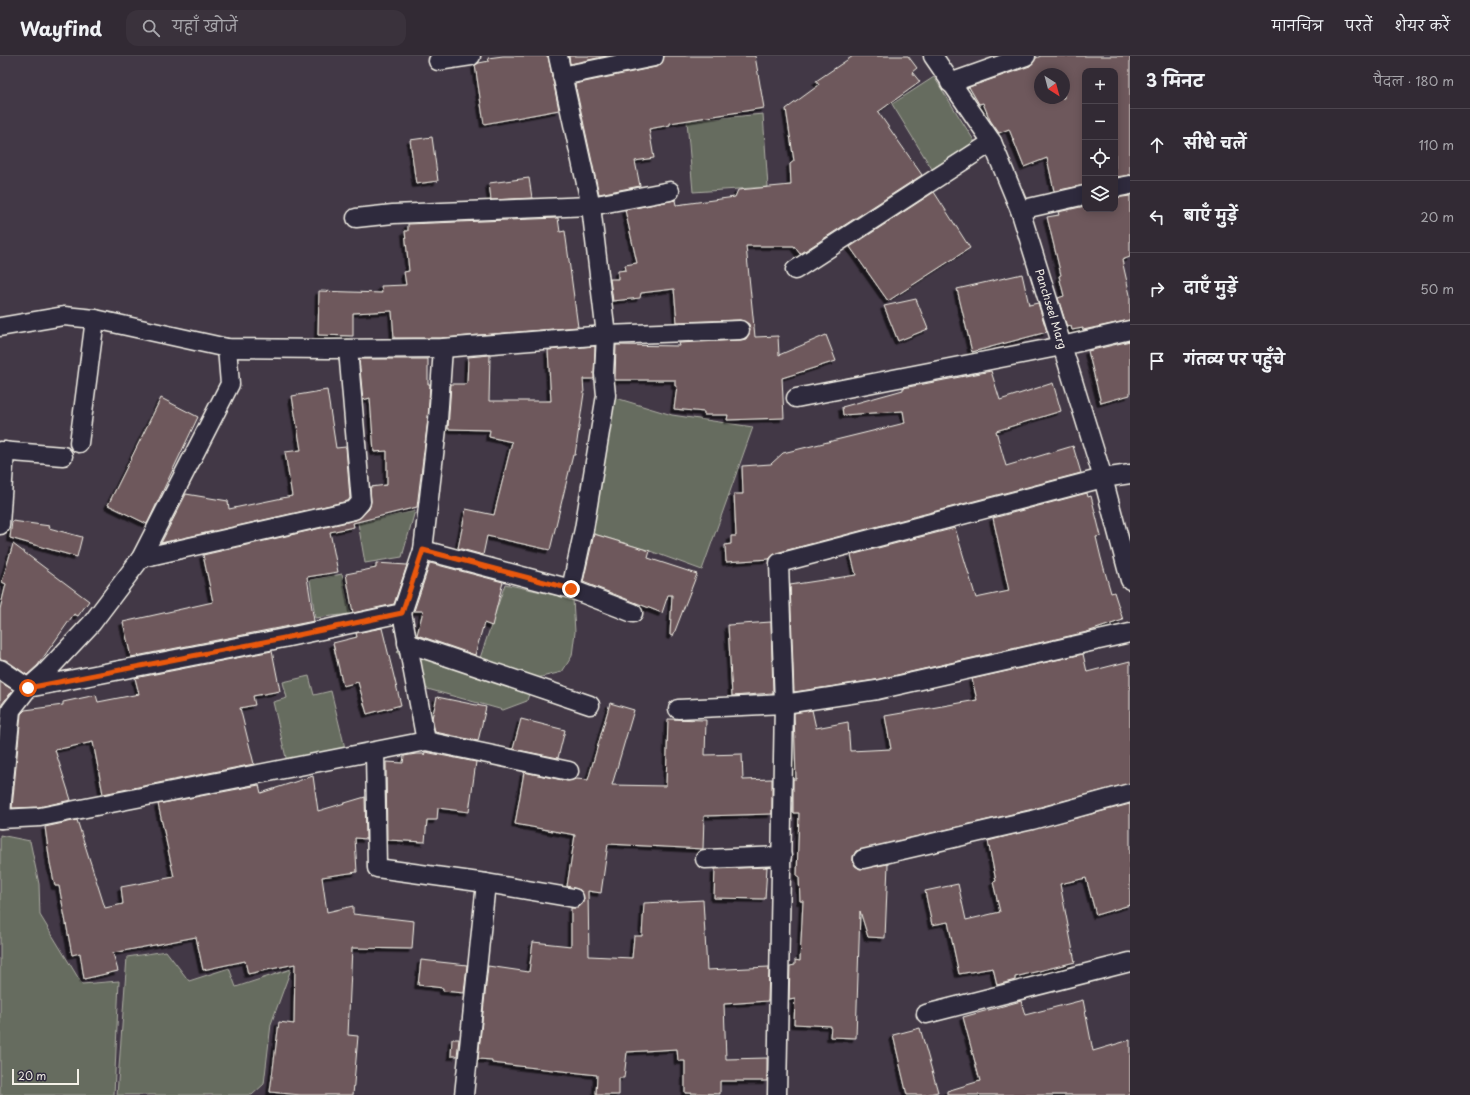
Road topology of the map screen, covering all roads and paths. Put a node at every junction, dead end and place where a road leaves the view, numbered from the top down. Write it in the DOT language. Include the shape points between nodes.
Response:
graph roads {
  1 [pos="471,56"];
  2 [pos="558,56"];
  3 [pos="933,56"];
  4 [pos="1026,56"];
  5 [pos="654,58"];
  6 [pos="438,61"];
  7 [pos="562,76"];
  8 [pos="950,82"];
  9 [pos="992,142"];
  10 [pos="1130,185"];
  11 [pos="1118,187"];
  12 [pos="670,191"];
  13 [pos="1082,196"];
  14 [pos="591,206"];
  15 [pos="1020,210"];
  16 [pos="356,218"];
  17 [pos="795,270"];
  18 [pos="96,319"];
  19 [pos="0,327"];
  20 [pos="740,330"];
  21 [pos="1130,330"];
  22 [pos="606,335"];
  23 [pos="1062,346"];
  24 [pos="227,348"];
  25 [pos="443,348"];
  26 [pos="348,349"];
  27 [pos="796,398"];
  28 [pos="78,443"];
  29 [pos="3,451"];
  30 [pos="63,456"];
  31 [pos="1130,474"];
  32 [pos="1103,478"];
  33 [pos="0,525"];
  34 [pos="423,550"];
  35 [pos="141,558"];
  36 [pos="1130,580"];
  37 [pos="571,589"];
  38 [pos="402,613"];
  39 [pos="633,613"];
  40 [pos="1130,633"];
  41 [pos="407,643"];
  42 [pos="0,669"];
  43 [pos="28,688"];
  44 [pos="784,704"];
  45 [pos="590,705"];
  46 [pos="678,709"];
  47 [pos="426,741"];
  48 [pos="375,752"];
  49 [pos="569,771"];
  50 [pos="1130,793"];
  51 [pos="1,819"];
  52 [pos="782,856"];
  53 [pos="705,859"];
  54 [pos="863,859"];
  55 [pos="486,883"];
  56 [pos="574,898"];
  57 [pos="1130,962"];
  58 [pos="926,1014"];
  59 [pos="464,1095"];
  60 [pos="777,1095"];
  1 -- 6 [label="street"];
  2 -- 7 [label="street"];
  3 -- 8 [label="street, Panchseel Marg"];
  4 -- 8 [label="street"];
  5 -- 7 [label="street"];
  7 -- 14 [label="street"];
  8 -- 9 [label="street, Panchseel Marg"];
  9 -- 15 [label="street, Panchseel Marg"];
  9 -- 17 [label="street"];
  10 -- 11 [label="street"];
  12 -- 14 [label="street"];
  13 -- 15 [label="street"];
  14 -- 16 [label="street" via="393,214"];
  14 -- 22 [label="street"];
  15 -- 23 [label="street, Panchseel Marg"];
  18 -- 19 [label="street" via="64,316"];
  18 -- 24 [label="street"];
  18 -- 28 [label="street"];
  20 -- 22 [label="street"];
  21 -- 23 [label="street"];
  22 -- 25 [label="street"];
  22 -- 37 [label="street" via="606,395 584,529"];
  23 -- 27 [label="street"];
  23 -- 32 [label="street, Panchseel Marg"];
  24 -- 26 [label="street"];
  24 -- 35 [label="street" via="230,384"];
  25 -- 26 [label="street"];
  25 -- 34 [label="street" via="438,420"];
  26 -- 35 [label="street" via="360,506 354,510"];
  29 -- 30 [label="street"];
  29 -- 33 [label="street"];
  31 -- 32 [label="street"];
  32 -- 36 [label="street, Panchseel Marg"];
  32 -- 44 [label="street" via="779,563"];
  34 -- 37 [label="street"];
  34 -- 38 [label="street"];
  35 -- 43 [label="street" via="92,623"];
  37 -- 39 [label="street"];
  38 -- 41 [label="street"];
  38 -- 43 [label="street"];
  40 -- 44 [label="street" via="877,690"];
  41 -- 45 [label="street"];
  41 -- 47 [label="street"];
  42 -- 43 [label="street"];
  43 -- 51 [label="street" via="11,710"];
  44 -- 46 [label="street"];
  44 -- 52 [label="street"];
  47 -- 48 [label="street"];
  47 -- 49 [label="street"];
  48 -- 51 [label="street" via="40,816"];
  48 -- 55 [label="street" via="377,868"];
  50 -- 54 [label="street" via="1032,820"];
  52 -- 53 [label="street"];
  52 -- 60 [label="street"];
  55 -- 56 [label="street"];
  55 -- 59 [label="street"];
  57 -- 58 [label="street"];
}
